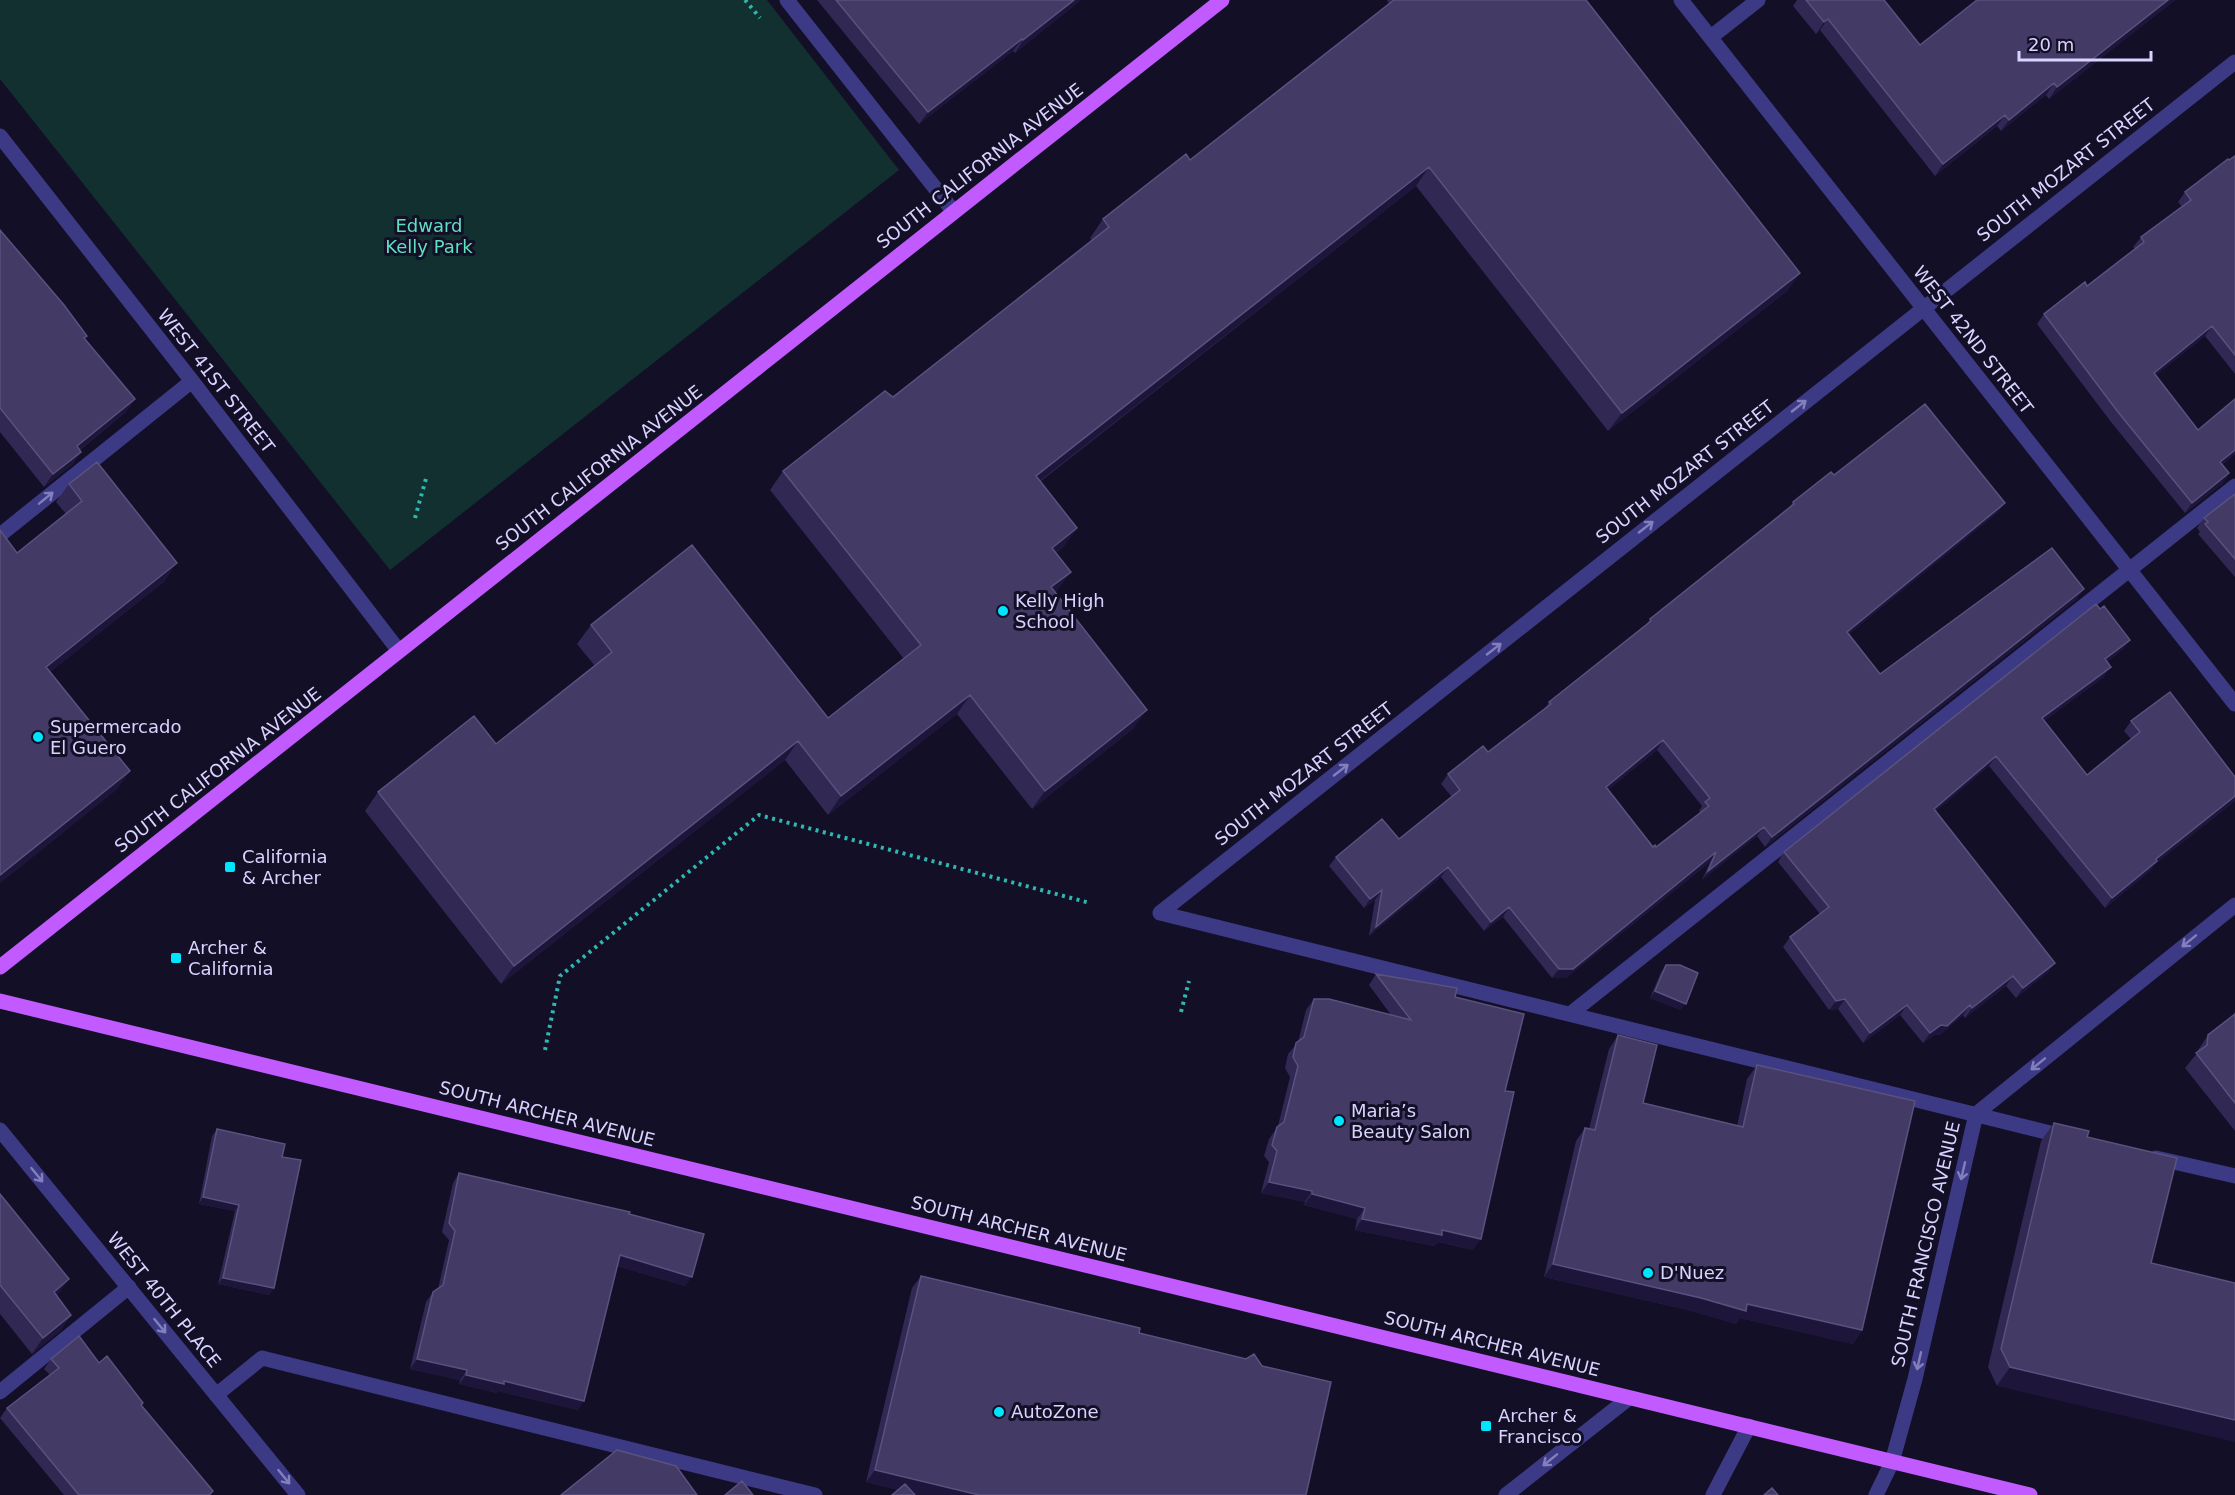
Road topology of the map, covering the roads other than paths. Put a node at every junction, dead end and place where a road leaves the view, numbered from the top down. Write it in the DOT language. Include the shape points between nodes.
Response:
graph roads {
  1 [pos="787,0"];
  2 [pos="1222,0"];
  3 [pos="1681,0"];
  4 [pos="1758,0"];
  5 [pos="1711,38"];
  6 [pos="2235,62"];
  7 [pos="0,136"];
  8 [pos="954,212"];
  9 [pos="1924,308"];
  10 [pos="192,381"];
  11 [pos="2235,486"];
  12 [pos="0,535"];
  13 [pos="2130,570"];
  14 [pos="399,651"];
  15 [pos="2235,704"];
  16 [pos="2235,904"];
  17 [pos="0,967"];
  18 [pos="0,1001"];
  19 [pos="1570,1014"];
  20 [pos="1976,1114"];
  21 [pos="0,1130"];
  22 [pos="2078,1140"];
  23 [pos="2145,1155"];
  24 [pos="2235,1176"];
  25 [pos="129,1287"];
  26 [pos="0,1392"];
  27 [pos="216,1395"];
  28 [pos="1629,1398"];
  29 [pos="1749,1426"];
  30 [pos="1892,1462"];
  31 [pos="758,1481"];
  32 [pos="298,1495"];
  33 [pos="770,1495"];
  34 [pos="815,1495"];
  35 [pos="1506,1495"];
  36 [pos="1713,1495"];
  37 [pos="1876,1495"];
  38 [pos="2030,1495"];
  1 -- 8 [label="street"];
  2 -- 8 [label="main road, SOUTH CALIFORNIA AVENUE"];
  3 -- 5 [label="street, WEST 42ND STREET"];
  4 -- 5 [label="street"];
  5 -- 9 [label="street, WEST 42ND STREET"];
  6 -- 9 [label="street, SOUTH MOZART STREET"];
  7 -- 10 [label="street, WEST 41ST STREET"];
  8 -- 14 [label="main road, SOUTH CALIFORNIA AVENUE"];
  9 -- 13 [label="street, WEST 42ND STREET"];
  19 -- 9 [label="street, SOUTH MOZART STREET, one-way" via="1160,913"];
  12 -- 10 [label="street, one-way"];
  10 -- 14 [label="street, WEST 41ST STREET"];
  11 -- 13 [label="street"];
  13 -- 15 [label="street, WEST 42ND STREET"];
  13 -- 19 [label="street"];
  14 -- 17 [label="main road, SOUTH CALIFORNIA AVENUE"];
  16 -- 20 [label="street, SOUTH FRANCISCO AVENUE, one-way"];
  18 -- 28 [label="main road, SOUTH ARCHER AVENUE"];
  19 -- 20 [label="street"];
  20 -- 22 [label="street"];
  20 -- 30 [label="street, SOUTH FRANCISCO AVENUE, one-way"];
  21 -- 25 [label="street, WEST 40TH PLACE, one-way"];
  23 -- 24 [label="street"];
  25 -- 26 [label="street"];
  25 -- 27 [label="street, WEST 40TH PLACE, one-way"];
  27 -- 31 [label="street" via="262,1358"];
  27 -- 32 [label="street, WEST 40TH PLACE, one-way"];
  28 -- 29 [label="main road, SOUTH ARCHER AVENUE"];
  28 -- 35 [label="street, one-way"];
  29 -- 30 [label="main road, SOUTH ARCHER AVENUE"];
  29 -- 36 [label="street"];
  30 -- 37 [label="street, SOUTH FRANCISCO AVENUE"];
  30 -- 38 [label="main road, SOUTH ARCHER AVENUE"];
  31 -- 33 [label="street"];
  31 -- 34 [label="street"];
}
